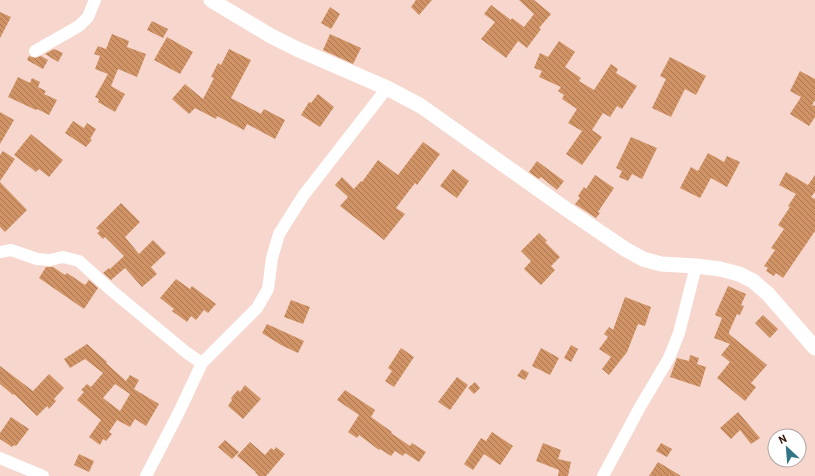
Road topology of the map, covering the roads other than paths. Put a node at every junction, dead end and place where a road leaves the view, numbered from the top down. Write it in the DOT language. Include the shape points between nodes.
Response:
graph roads {
  1 [pos="95,0"];
  2 [pos="211,0"];
  3 [pos="35,51"];
  4 [pos="387,88"];
  5 [pos="0,252"];
  6 [pos="696,266"];
  7 [pos="815,348"];
  8 [pos="202,363"];
  9 [pos="0,458"];
  10 [pos="43,476"];
  11 [pos="146,476"];
  12 [pos="603,476"];
  1 -- 3 [label="street" via="88,17 79,26"];
  2 -- 4 [label="street" via="271,36"];
  4 -- 6 [label="street" via="421,106 625,249 643,259 661,264"];
  4 -- 8 [label="street" via="303,196 280,234 272,258 268,289 257,308"];
  5 -- 8 [label="street" via="11,250 37,259 63,257 79,261"];
  6 -- 7 [label="street" via="739,274 753,281 768,294"];
  6 -- 12 [label="street" via="679,333 669,358"];
  8 -- 11 [label="street"];
  9 -- 10 [label="street"];
}
